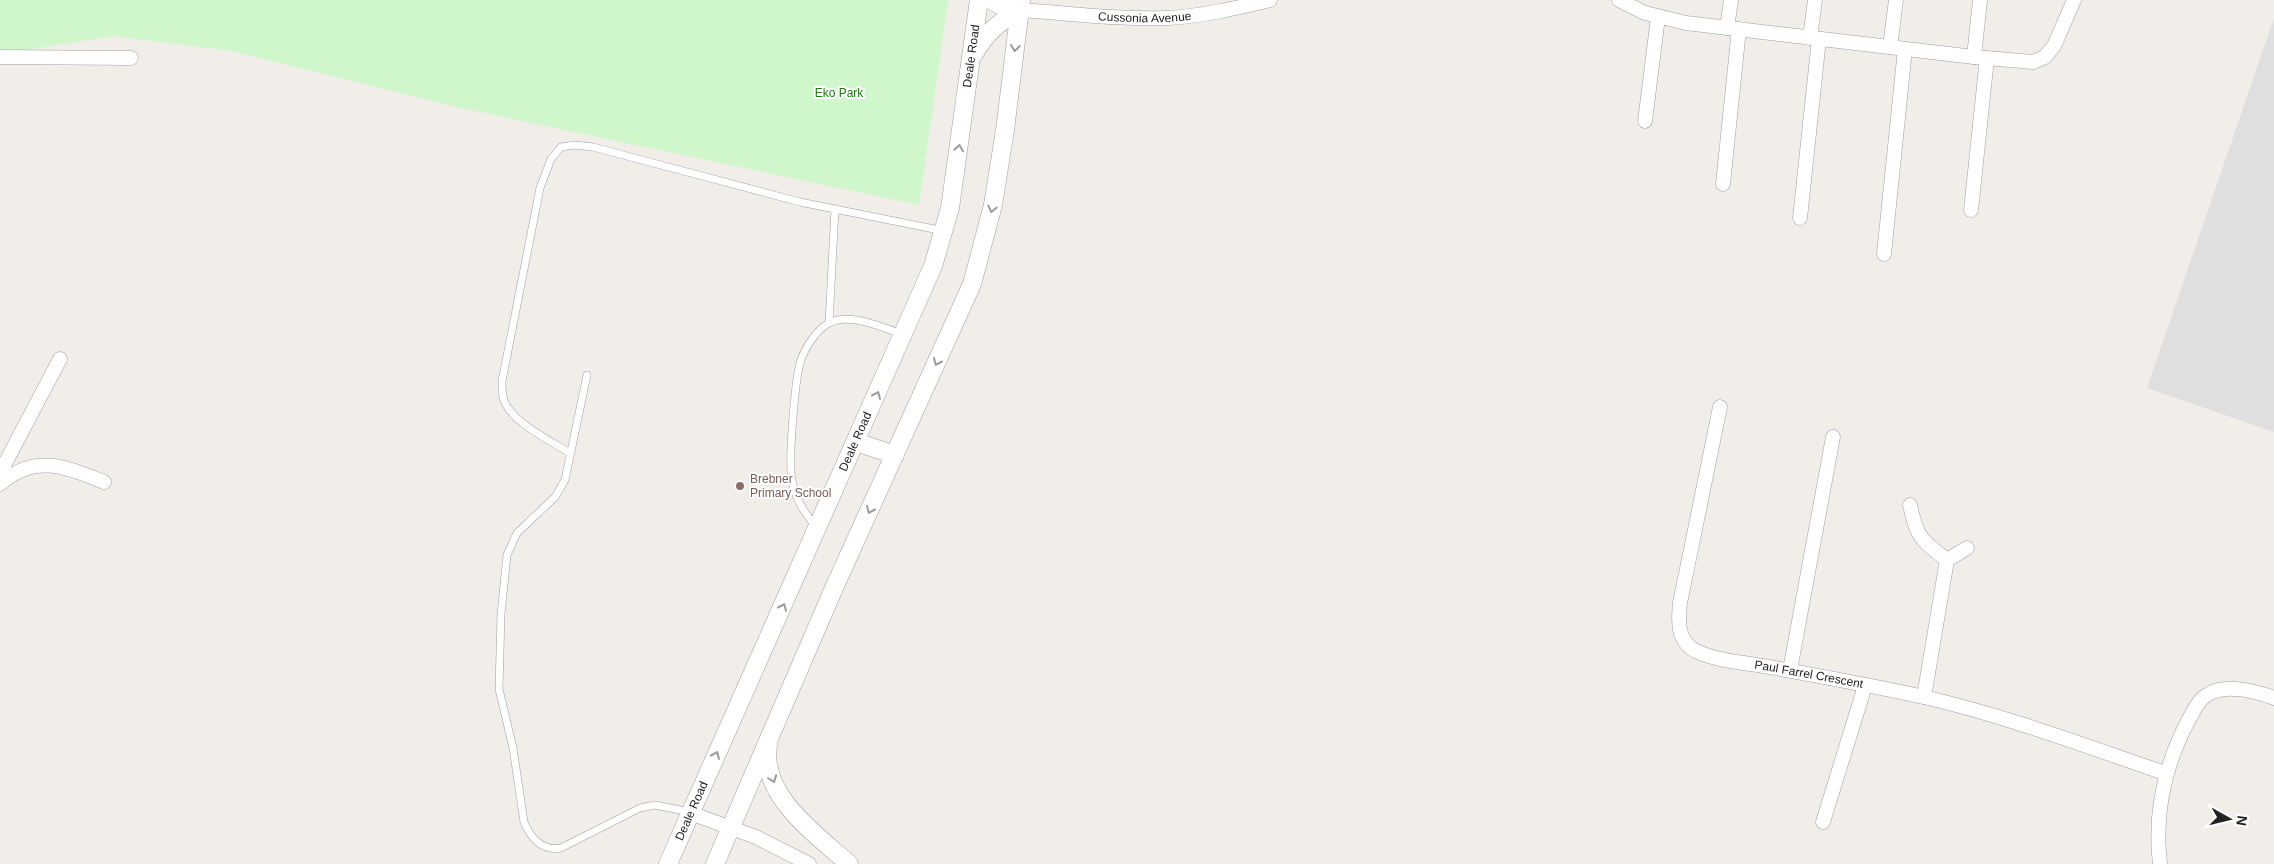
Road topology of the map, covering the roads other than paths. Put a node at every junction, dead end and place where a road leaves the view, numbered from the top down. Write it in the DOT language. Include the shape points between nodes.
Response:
graph roads {
  1 [pos="979,0"];
  2 [pos="991,0"];
  3 [pos="1270,0"];
  4 [pos="1619,0"];
  5 [pos="1731,0"];
  6 [pos="1815,0"];
  7 [pos="1896,0"];
  8 [pos="1980,0"];
  9 [pos="2074,0"];
  10 [pos="1020,5"];
  11 [pos="1650,10"];
  12 [pos="1733,29"];
  13 [pos="1814,38"];
  14 [pos="1890,47"];
  15 [pos="1905,49"];
  16 [pos="0,57"];
  17 [pos="131,58"];
  18 [pos="1980,58"];
  19 [pos="971,60"];
  20 [pos="1645,121"];
  21 [pos="1723,184"];
  22 [pos="836,209"];
  23 [pos="1971,210"];
  24 [pos="1800,218"];
  25 [pos="945,231"];
  26 [pos="1884,254"];
  27 [pos="829,323"];
  28 [pos="904,335"];
  29 [pos="60,359"];
  30 [pos="587,375"];
  31 [pos="1720,407"];
  32 [pos="1833,437"];
  33 [pos="856,442"];
  34 [pos="570,453"];
  35 [pos="895,456"];
  36 [pos="0,473"];
  37 [pos="104,482"];
  38 [pos="0,484"];
  39 [pos="1910,505"];
  40 [pos="817,529"];
  41 [pos="1967,548"];
  42 [pos="1947,560"];
  43 [pos="1790,670"];
  44 [pos="793,683"];
  45 [pos="1865,686"];
  46 [pos="1924,697"];
  47 [pos="2274,698"];
  48 [pos="2166,773"];
  49 [pos="690,812"];
  50 [pos="1823,822"];
  51 [pos="730,828"];
  52 [pos="668,864"];
  53 [pos="715,864"];
  54 [pos="809,864"];
  55 [pos="849,864"];
  56 [pos="2160,864"];
  1 -- 19 [label="street, Deale Road"];
  2 -- 10 [label="street" via="1002,6"];
  3 -- 10 [label="street, Cussonia Avenue" via="1168,18 1125,17"];
  4 -- 11 [label="street"];
  5 -- 12 [label="street"];
  6 -- 13 [label="street"];
  7 -- 14 [label="street"];
  8 -- 18 [label="street"];
  9 -- 18 [label="street" via="2054,46 2045,57 2033,62"];
  10 -- 19 [label="street" via="986,35"];
  10 -- 35 [label="street, one-way" via="1005,130 984,243 972,284"];
  11 -- 12 [label="street" via="1686,23"];
  11 -- 20 [label="street"];
  12 -- 13 [label="street"];
  12 -- 21 [label="street"];
  13 -- 14 [label="street"];
  13 -- 24 [label="street"];
  14 -- 15 [label="street"];
  15 -- 18 [label="street"];
  15 -- 26 [label="street"];
  16 -- 17 [label="street"];
  18 -- 23 [label="street"];
  25 -- 19 [label="street, Deale Road, one-way"];
  22 -- 25 [label="lane"];
  22 -- 27 [label="lane"];
  22 -- 34 [label="lane" via="593,148 567,144 556,151 540,188 502,392 509,410"];
  25 -- 28 [label="street, Deale Road"];
  27 -- 28 [label="lane" via="862,322"];
  27 -- 40 [label="lane" via="812,340 800,362 792,444 791,478 796,496"];
  33 -- 28 [label="street, Deale Road, one-way"];
  29 -- 36 [label="street"];
  30 -- 34 [label="lane"];
  31 -- 43 [label="street, Paul Farrel Crescent" via="1680,603 1680,633 1685,644 1697,652"];
  32 -- 43 [label="street"];
  33 -- 35 [label="street"];
  33 -- 40 [label="street, Deale Road"];
  34 -- 49 [label="lane" via="565,480 556,497 517,533 507,555 499,689 513,748 524,822 537,843 555,849 640,808 655,805"];
  35 -- 44 [label="street, one-way"];
  37 -- 38 [label="street" via="64,466 50,465 11,474"];
  39 -- 42 [label="street" via="1920,538"];
  49 -- 40 [label="street, Deale Road, one-way"];
  41 -- 42 [label="street"];
  42 -- 46 [label="street"];
  43 -- 45 [label="street, Paul Farrel Crescent"];
  44 -- 51 [label="street"];
  44 -- 55 [label="street, one-way" via="769,743 768,764 772,779 795,815"];
  45 -- 46 [label="street, Paul Farrel Crescent"];
  45 -- 50 [label="street"];
  46 -- 48 [label="street, Paul Farrel Crescent"];
  47 -- 48 [label="street" via="2246,690 2224,689 2207,694 2186,724"];
  48 -- 56 [label="street" via="2157,842"];
  49 -- 51 [label="street"];
  49 -- 52 [label="street, Deale Road"];
  51 -- 53 [label="street"];
  51 -- 54 [label="street" via="756,837"];
}
